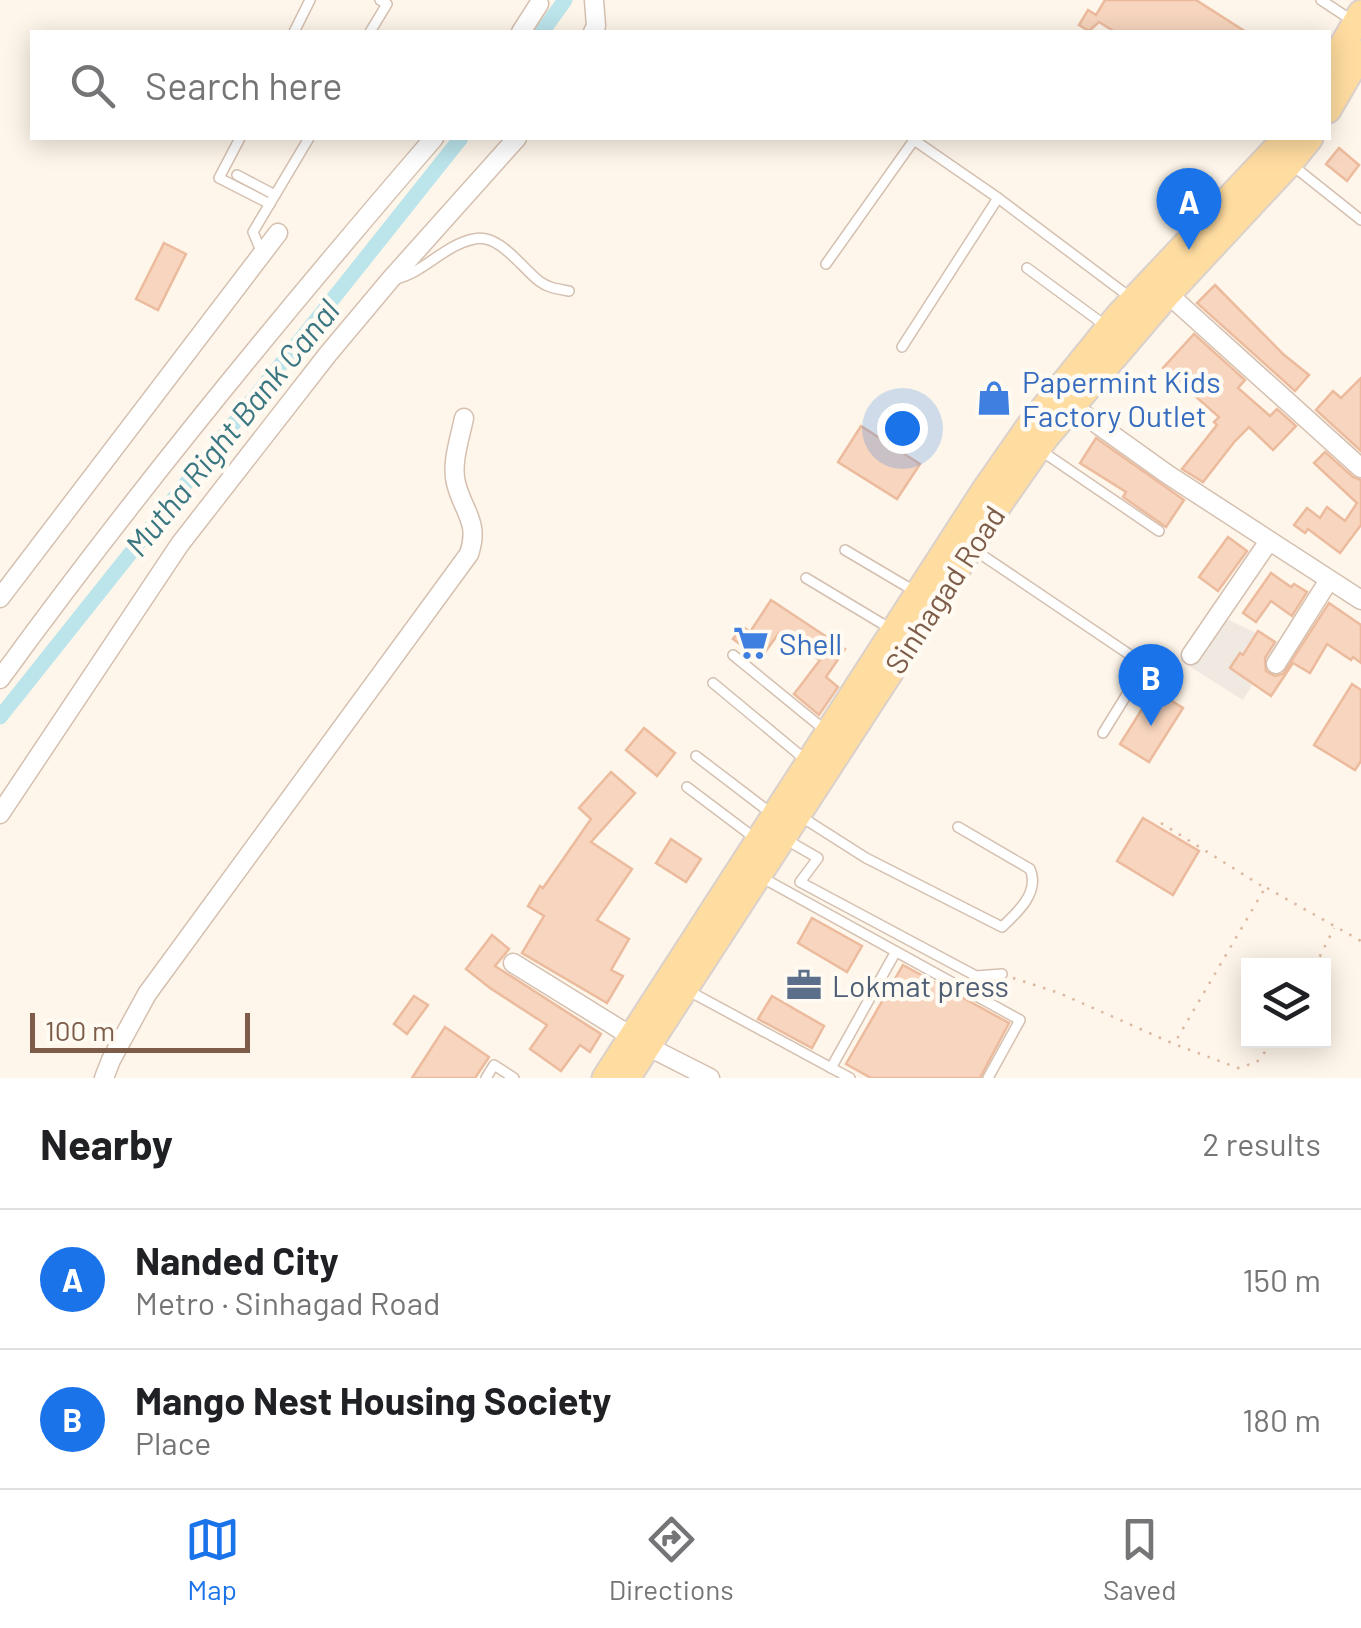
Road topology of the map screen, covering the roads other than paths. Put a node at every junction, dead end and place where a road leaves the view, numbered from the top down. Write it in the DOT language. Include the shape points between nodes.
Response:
graph roads {
  1 [pos="310,0"];
  2 [pos="380,0"];
  3 [pos="594,0"];
  4 [pos="1321,0"];
  5 [pos="540,4"];
  6 [pos="1358,18"];
  7 [pos="295,30"];
  8 [pos="371,30"];
  9 [pos="522,30"];
  10 [pos="594,30"];
  11 [pos="1361,52"];
  12 [pos="1331,66"];
  13 [pos="1331,105"];
  14 [pos="239,140"];
  15 [pos="308,140"];
  16 [pos="432,140"];
  17 [pos="515,140"];
  18 [pos="1288,150"];
  19 [pos="237,175"];
  20 [pos="998,198"];
  21 [pos="1242,199"];
  22 [pos="272,200"];
  23 [pos="1361,220"];
  24 [pos="278,233"];
  25 [pos="262,254"];
  26 [pos="826,264"];
  27 [pos="1027,268"];
  28 [pos="390,280"];
  29 [pos="569,291"];
  30 [pos="1168,294"];
  31 [pos="1134,300"];
  32 [pos="1108,328"];
  33 [pos="902,348"];
  34 [pos="1072,406"];
  35 [pos="464,418"];
  36 [pos="1038,449"];
  37 [pos="1361,468"];
  38 [pos="992,497"];
  39 [pos="1159,531"];
  40 [pos="1270,541"];
  41 [pos="970,548"];
  42 [pos="845,550"];
  43 [pos="806,578"];
  44 [pos="1329,580"];
  45 [pos="918,593"];
  46 [pos="0,598"];
  47 [pos="1361,600"];
  48 [pos="894,631"];
  49 [pos="733,655"];
  50 [pos="1191,655"];
  51 [pos="1276,664"];
  52 [pos="0,679"];
  53 [pos="713,683"];
  54 [pos="828,732"];
  55 [pos="1103,733"];
  56 [pos="696,756"];
  57 [pos="809,762"];
  58 [pos="687,787"];
  59 [pos="0,814"];
  60 [pos="776,827"];
  61 [pos="958,827"];
  62 [pos="758,875"];
  63 [pos="895,953"];
  64 [pos="513,962"];
  65 [pos="1002,974"];
  66 [pos="685,988"];
  67 [pos="639,1041"];
  68 [pos="832,1068"];
  69 [pos="104,1078"];
  70 [pos="486,1078"];
  71 [pos="514,1078"];
  72 [pos="605,1078"];
  73 [pos="627,1078"];
  74 [pos="710,1078"];
  75 [pos="850,1078"];
  76 [pos="988,1078"];
  1 -- 7 [label="lane"];
  2 -- 8 [label="lane" via="387,4"];
  3 -- 10 [label="street"];
  4 -- 6 [label="lane"];
  5 -- 9 [label="street"];
  6 -- 12 [label="main road"];
  11 -- 13 [label="main road"];
  14 -- 22 [label="lane" via="219,178"];
  15 -- 22 [label="lane"];
  16 -- 52 [label="street" via="144,487"];
  17 -- 28 [label="street"];
  18 -- 21 [label="main road, Sinhagad Road"];
  18 -- 23 [label="lane"];
  19 -- 22 [label="lane"];
  20 -- 26 [label="lane" via="914,140"];
  20 -- 31 [label="lane"];
  20 -- 33 [label="lane"];
  21 -- 30 [label="main road, Sinhagad Road"];
  21 -- 31 [label="main road, Sinhagad Road"];
  22 -- 25 [label="lane" via="253,232"];
  24 -- 25 [label="street"];
  25 -- 46 [label="street"];
  27 -- 32 [label="lane"];
  28 -- 29 [label="lane" via="459,244 486,238 539,281"];
  28 -- 59 [label="street" via="180,544"];
  30 -- 34 [label="main road, Sinhagad Road"];
  30 -- 37 [label="street"];
  31 -- 32 [label="main road, Sinhagad Road"];
  32 -- 38 [label="main road, Sinhagad Road" via="1030,425"];
  34 -- 36 [label="main road, Sinhagad Road"];
  34 -- 40 [label="street"];
  35 -- 69 [label="street" via="454,469 473,525 469,554 147,994"];
  36 -- 38 [label="main road, Sinhagad Road"];
  36 -- 39 [label="lane"];
  38 -- 41 [label="main road, Sinhagad Road"];
  38 -- 45 [label="main road, Sinhagad Road"];
  40 -- 44 [label="street"];
  40 -- 50 [label="street"];
  41 -- 55 [label="lane" via="1145,665"];
  41 -- 60 [label="main road, Sinhagad Road"];
  42 -- 45 [label="lane"];
  43 -- 48 [label="lane"];
  44 -- 47 [label="street"];
  44 -- 51 [label="street"];
  45 -- 48 [label="main road, Sinhagad Road"];
  48 -- 54 [label="main road, Sinhagad Road"];
  49 -- 54 [label="lane"];
  53 -- 57 [label="lane"];
  54 -- 57 [label="main road, Sinhagad Road"];
  56 -- 60 [label="lane"];
  57 -- 60 [label="main road, Sinhagad Road"];
  58 -- 60 [label="lane"];
  60 -- 61 [label="lane" via="866,858 1002,927 1031,891 1030,869"];
  60 -- 62 [label="main road, Sinhagad Road"];
  60 -- 65 [label="lane" via="818,858 800,882 976,976"];
  60 -- 67 [label="main road, Sinhagad Road"];
  62 -- 63 [label="lane"];
  62 -- 66 [label="main road, Sinhagad Road"];
  63 -- 68 [label="lane"];
  63 -- 76 [label="lane" via="1020,1020"];
  64 -- 67 [label="street"];
  66 -- 67 [label="main road, Sinhagad Road"];
  66 -- 68 [label="lane"];
  67 -- 72 [label="main road, Sinhagad Road"];
  67 -- 73 [label="main road, Sinhagad Road"];
  67 -- 74 [label="street"];
  68 -- 75 [label="lane"];
  70 -- 71 [label="lane" via="494,1065"];
}
